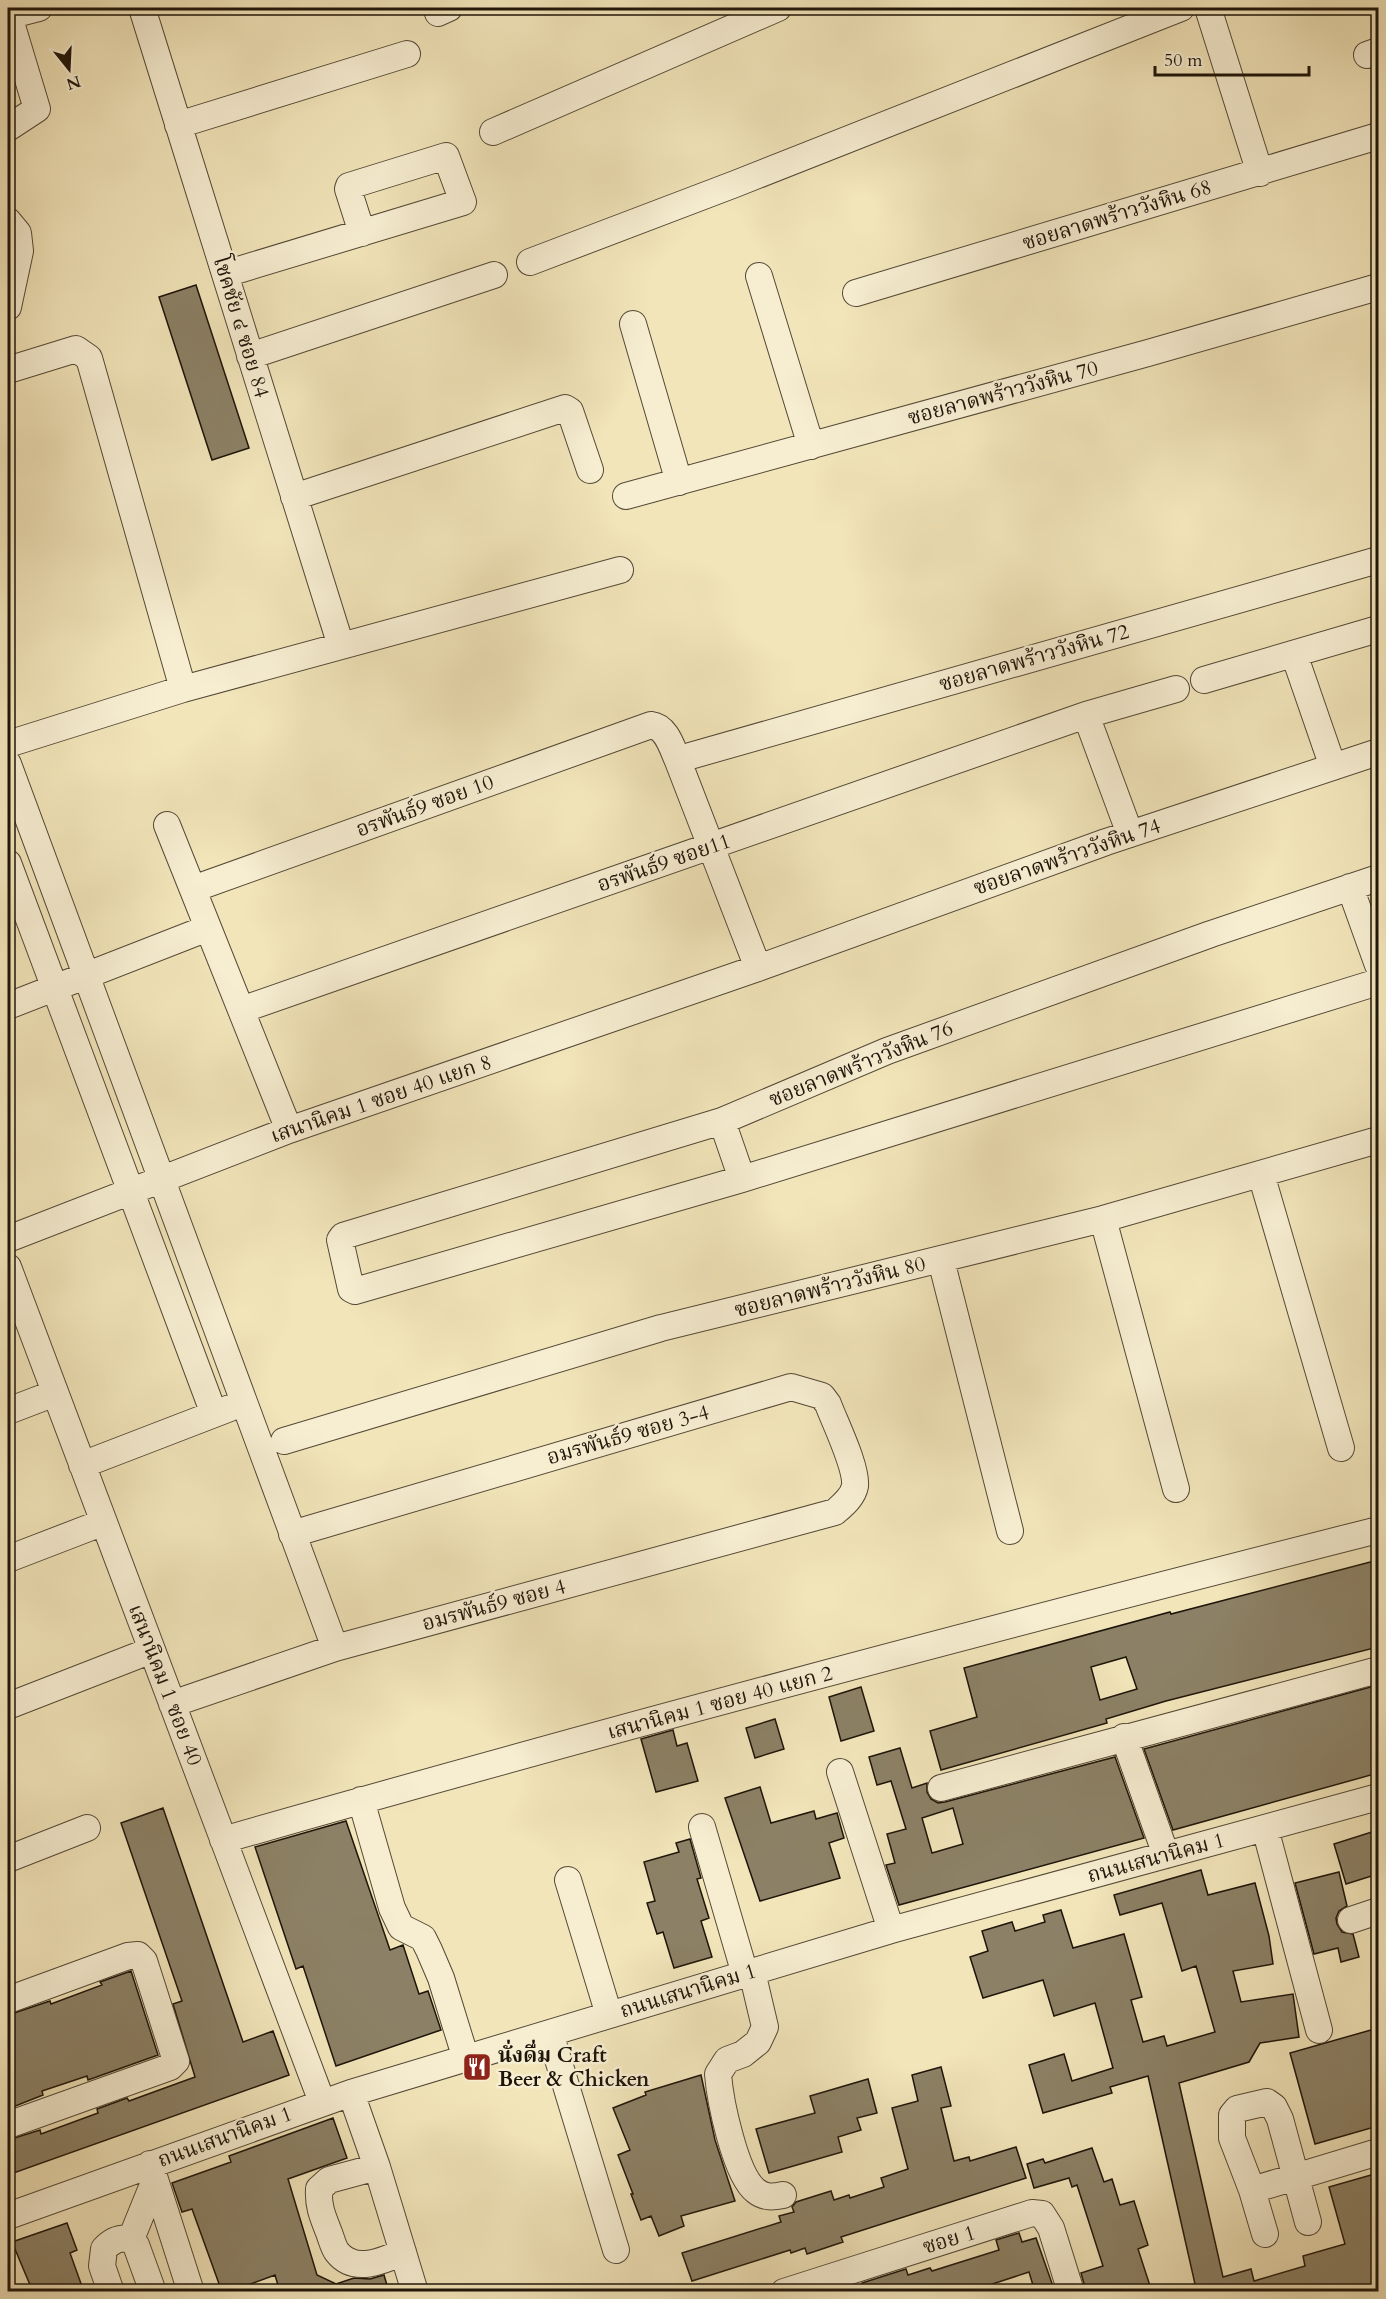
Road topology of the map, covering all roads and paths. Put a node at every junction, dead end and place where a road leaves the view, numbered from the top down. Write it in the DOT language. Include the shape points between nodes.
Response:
graph roads {
  1 [pos="39,8"];
  2 [pos="142,8"];
  3 [pos="778,8"];
  4 [pos="1181,8"];
  5 [pos="1208,8"];
  6 [pos="8,16"];
  7 [pos="407,54"];
  8 [pos="178,125"];
  9 [pos="8,128"];
  10 [pos="493,132"];
  11 [pos="1378,136"];
  12 [pos="1260,173"];
  13 [pos="8,221"];
  14 [pos="362,233"];
  15 [pos="530,262"];
  16 [pos="225,274"];
  17 [pos="494,274"];
  18 [pos="759,276"];
  19 [pos="1378,287"];
  20 [pos="856,293"];
  21 [pos="8,307"];
  22 [pos="633,324"];
  23 [pos="250,356"];
  24 [pos="8,370"];
  25 [pos="811,447"];
  26 [pos="590,470"];
  27 [pos="679,482"];
  28 [pos="626,496"];
  29 [pos="294,497"];
  30 [pos="1378,560"];
  31 [pos="620,570"];
  32 [pos="1378,629"];
  33 [pos="341,646"];
  34 [pos="1294,654"];
  35 [pos="1204,680"];
  36 [pos="183,689"];
  37 [pos="1176,689"];
  38 [pos="1086,715"];
  39 [pos="8,744"];
  40 [pos="1378,752"];
  41 [pos="690,756"];
  42 [pos="8,764"];
  43 [pos="1333,767"];
  44 [pos="16,811"];
  45 [pos="167,825"];
  46 [pos="1130,834"];
  47 [pos="710,847"];
  48 [pos="8,863"];
  49 [pos="1378,878"];
  50 [pos="1350,887"];
  51 [pos="193,889"];
  52 [pos="208,928"];
  53 [pos="1378,965"];
  54 [pos="758,968"];
  55 [pos="86,976"];
  56 [pos="1378,982"];
  57 [pos="54,988"];
  58 [pos="8,1006"];
  59 [pos="241,1010"];
  60 [pos="722,1121"];
  61 [pos="289,1130"];
  62 [pos="1378,1140"];
  63 [pos="1261,1174"];
  64 [pos="742,1179"];
  65 [pos="162,1180"];
  66 [pos="131,1192"];
  67 [pos="1103,1219"];
  68 [pos="8,1239"];
  69 [pos="941,1260"];
  70 [pos="8,1273"];
  71 [pos="55,1393"];
  72 [pos="244,1403"];
  73 [pos="8,1412"];
  74 [pos="214,1414"];
  75 [pos="284,1441"];
  76 [pos="1341,1448"];
  77 [pos="82,1465"];
  78 [pos="1176,1490"];
  79 [pos="820,1517"];
  80 [pos="104,1522"];
  81 [pos="1378,1530"];
  82 [pos="1010,1531"];
  83 [pos="292,1534"];
  84 [pos="8,1559"];
  85 [pos="334,1648"];
  86 [pos="152,1650"];
  87 [pos="1378,1670"];
  88 [pos="172,1704"];
  89 [pos="8,1707"];
  90 [pos="1124,1737"];
  91 [pos="840,1772"];
  92 [pos="941,1788"];
  93 [pos="1378,1797"];
  94 [pos="361,1800"];
  95 [pos="702,1827"];
  96 [pos="87,1828"];
  97 [pos="1265,1828"];
  98 [pos="223,1840"];
  99 [pos="1166,1855"];
  100 [pos="8,1859"];
  101 [pos="568,1880"];
  102 [pos="1378,1911"];
  103 [pos="1352,1920"];
  104 [pos="891,1930"];
  105 [pos="748,1973"];
  106 [pos="8,2000"];
  107 [pos="609,2015"];
  108 [pos="1319,2030"];
  109 [pos="550,2033"];
  110 [pos="466,2059"];
  111 [pos="351,2093"];
  112 [pos="322,2102"];
  113 [pos="8,2126"];
  114 [pos="1378,2152"];
  115 [pos="376,2167"];
  116 [pos="153,2172"];
  117 [pos="1306,2173"];
  118 [pos="1252,2190"];
  119 [pos="783,2195"];
  120 [pos="8,2216"];
  121 [pos="1308,2222"];
  122 [pos="1265,2234"];
  123 [pos="132,2240"];
  124 [pos="616,2250"];
  125 [pos="403,2252"];
  126 [pos="1070,2288"];
  127 [pos="111,2292"];
  128 [pos="153,2292"];
  129 [pos="191,2292"];
  130 [pos="415,2292"];
  131 [pos="784,2292"];
  1 -- 6 [label="street"];
  2 -- 8 [label="street, โชคชัย ๔ ซอย 84"];
  3 -- 10 [label="street"];
  4 -- 15 [label="street"];
  5 -- 12 [label="street"];
  6 -- 9 [label="street" via="37,109"];
  7 -- 8 [label="street"];
  8 -- 16 [label="street, โชคชัย ๔ ซอย 84"];
  11 -- 12 [label="street, ซอยลาดพร้าววังหิน 68"];
  12 -- 20 [label="street, ซอยลาดพร้าววังหิน 68"];
  13 -- 21 [label="street" via="18,233 20,251"];
  14 -- 16 [label="street"];
  16 -- 23 [label="street, โชคชัย ๔ ซอย 84"];
  17 -- 23 [label="street"];
  18 -- 25 [label="street"];
  19 -- 25 [label="street, ซอยลาดพร้าววังหิน 70"];
  22 -- 27 [label="street"];
  23 -- 29 [label="street, โชคชัย ๔ ซอย 84"];
  24 -- 36 [label="street" via="76,349 89,358"];
  25 -- 27 [label="street, ซอยลาดพร้าววังหิน 70"];
  26 -- 29 [label="street" via="570,411 565,408"];
  27 -- 28 [label="street, ซอยลาดพร้าววังหิน 70"];
  29 -- 33 [label="street, โชคชัย ๔ ซอย 84"];
  30 -- 41 [label="street, ซอยลาดพร้าววังหิน 72"];
  31 -- 33 [label="street"];
  32 -- 34 [label="street"];
  33 -- 36 [label="street"];
  34 -- 35 [label="street"];
  34 -- 43 [label="street"];
  36 -- 39 [label="street"];
  37 -- 38 [label="street, อรพันธ์9 ซอย11"];
  38 -- 46 [label="street"];
  38 -- 47 [label="street, อรพันธ์9 ซอย11"];
  40 -- 43 [label="street, ซอยลาดพร้าววังหิน 74"];
  42 -- 44 [label="street"];
  43 -- 46 [label="street, ซอยลาดพร้าววังหิน 74"];
  44 -- 55 [label="street"];
  45 -- 51 [label="street"];
  46 -- 54 [label="street, ซอยลาดพร้าววังหิน 74"];
  47 -- 51 [label="street, อรพันธ์9 ซอย 10" via="678,761 663,731 651,725"];
  47 -- 54 [label="street"];
  47 -- 59 [label="street, อรพันธ์9 ซอย11"];
  48 -- 57 [label="street"];
  49 -- 50 [label="street, ซอยลาดพร้าววังหิน 76"];
  50 -- 53 [label="street"];
  50 -- 60 [label="street, ซอยลาดพร้าววังหิน 76" via="887,1051"];
  51 -- 52 [label="street"];
  52 -- 55 [label="street"];
  52 -- 59 [label="street"];
  54 -- 61 [label="street, เสนานิคม 1 ซอย 40 แยก 8"];
  55 -- 57 [label="street"];
  55 -- 65 [label="street"];
  56 -- 64 [label="street"];
  57 -- 58 [label="street"];
  57 -- 66 [label="street"];
  59 -- 61 [label="street"];
  60 -- 64 [label="street"];
  60 -- 64 [label="street, ซอยลาดพร้าววังหิน 76" via="340,1238 353,1292"];
  61 -- 65 [label="street, เสนานิคม 1 ซอย 40 แยก 8"];
  62 -- 63 [label="street, ซอยลาดพร้าววังหิน 80"];
  63 -- 67 [label="street, ซอยลาดพร้าววังหิน 80"];
  63 -- 76 [label="street"];
  65 -- 66 [label="street, เสนานิคม 1 ซอย 40 แยก 8"];
  65 -- 72 [label="street"];
  66 -- 68 [label="street, เสนานิคม 1 ซอย 40 แยก 8"];
  66 -- 74 [label="street"];
  67 -- 69 [label="street, ซอยลาดพร้าววังหิน 80"];
  67 -- 78 [label="street"];
  69 -- 75 [label="street, ซอยลาดพร้าววังหิน 80" via="661,1328"];
  69 -- 82 [label="street"];
  70 -- 71 [label="street, เสนานิคม 1 ซอย 40"];
  71 -- 73 [label="street"];
  71 -- 77 [label="street, เสนานิคม 1 ซอย 40"];
  72 -- 74 [label="street"];
  72 -- 83 [label="street"];
  74 -- 77 [label="street"];
  77 -- 80 [label="street, เสนานิคม 1 ซอย 40"];
  79 -- 83 [label="street, อมรพันธ์9 ซอย 3-4" via="847,1502 855,1488 855,1474 828,1404 822,1396 792,1387"];
  79 -- 85 [label="street, อมรพันธ์9 ซอย 4"];
  80 -- 84 [label="street"];
  80 -- 86 [label="street, เสนานิคม 1 ซอย 40"];
  81 -- 94 [label="street, เสนานิคม 1 ซอย 40 แยก 2"];
  83 -- 85 [label="street"];
  85 -- 88 [label="street, อมรพันธ์9 ซอย 4"];
  86 -- 88 [label="street, เสนานิคม 1 ซอย 40"];
  86 -- 89 [label="street"];
  87 -- 90 [label="street"];
  88 -- 98 [label="street, เสนานิคม 1 ซอย 40"];
  90 -- 92 [label="street"];
  90 -- 99 [label="street"];
  91 -- 104 [label="street"];
  93 -- 97 [label="street, ถนนเสนานิคม 1"];
  94 -- 98 [label="street, เสนานิคม 1 ซอย 40 แยก 2"];
  94 -- 110 [label="street" via="392,1908 401,1926 423,1938 429,1950"];
  95 -- 105 [label="street"];
  96 -- 100 [label="street"];
  97 -- 99 [label="street, ถนนเสนานิคม 1"];
  97 -- 108 [label="street"];
  98 -- 112 [label="street, เสนานิคม 1 ซอย 40"];
  99 -- 104 [label="street, ถนนเสนานิคม 1"];
  101 -- 107 [label="street"];
  102 -- 103 [label="street"];
  104 -- 105 [label="street, ถนนเสนานิคม 1"];
  105 -- 107 [label="street, ถนนเสนานิคม 1"];
  105 -- 119 [label="street" via="765,2027 758,2042 727,2060 718,2074 720,2095 740,2170 756,2191 769,2197"];
  106 -- 113 [label="street" via="138,1955 144,1961 176,2061 170,2067"];
  107 -- 109 [label="street, ถนนเสนานิคม 1"];
  109 -- 110 [label="street, ถนนเสนานิคม 1"];
  109 -- 124 [label="street"];
  110 -- 111 [label="street, ถนนเสนานิคม 1"];
  111 -- 112 [label="street, ถนนเสนานิคม 1"];
  111 -- 115 [label="street"];
  112 -- 116 [label="street, ถนนเสนานิคม 1"];
  114 -- 117 [label="street"];
  115 -- 125 [label="street"];
  115 -- 125 [label="street" via="329,2180 319,2189 318,2205 338,2252 350,2262 360,2265"];
  116 -- 120 [label="street, ถนนเสนานิคม 1"];
  116 -- 123 [label="street"];
  116 -- 129 [label="street"];
  117 -- 118 [label="street"];
  117 -- 118 [label="street" via="1274,2107 1267,2102 1237,2109 1232,2115 1232,2138"];
  117 -- 121 [label="street"];
  118 -- 122 [label="street"];
  123 -- 127 [label="street" via="114,2240 104,2248 102,2266"];
  123 -- 128 [label="street"];
  125 -- 130 [label="street"];
  126 -- 131 [label="street, ซอย 1" via="1051,2228 1041,2214 1032,2213"];
}
